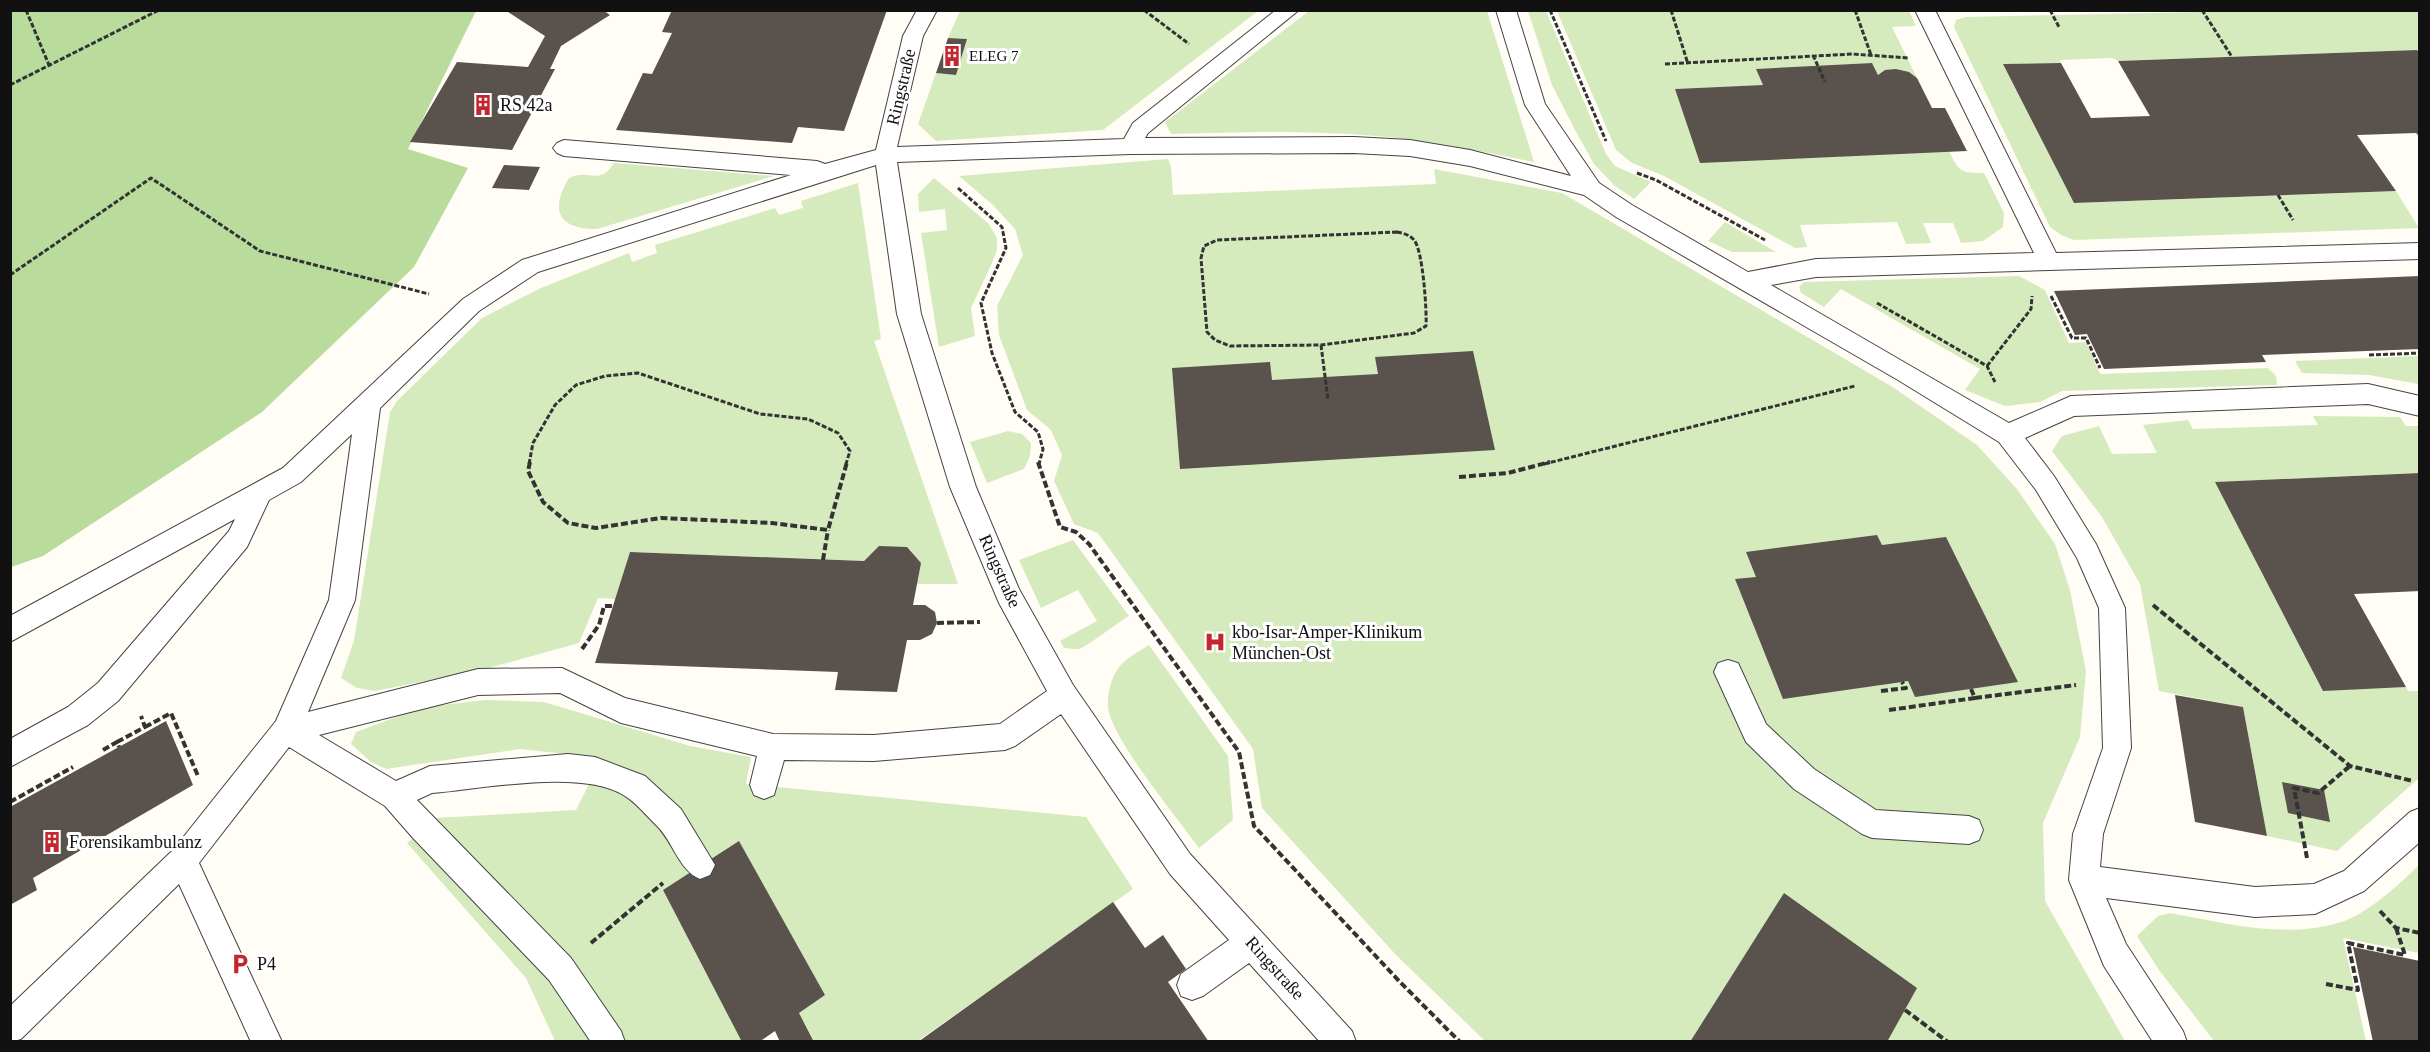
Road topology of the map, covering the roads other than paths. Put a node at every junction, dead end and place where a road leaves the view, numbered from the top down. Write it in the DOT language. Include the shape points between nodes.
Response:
graph roads {
  1 [pos="927,10"];
  2 [pos="1290,10"];
  3 [pos="1506,10"];
  4 [pos="1925,10"];
  5 [pos="1131,146"];
  6 [pos="564,148"];
  7 [pos="885,155"];
  8 [pos="830,170"];
  9 [pos="1591,189"];
  10 [pos="2420,251"];
  11 [pos="2049,261"];
  12 [pos="1745,281"];
  13 [pos="368,404"];
  14 [pos="2420,406"];
  15 [pos="2016,432"];
  16 [pos="260,493"];
  17 [pos="10,630"];
  18 [pos="1728,672"];
  19 [pos="1063,694"];
  20 [pos="286,730"];
  21 [pos="773,747"];
  22 [pos="10,754"];
  23 [pos="764,786"];
  24 [pos="395,796"];
  25 [pos="2420,822"];
  26 [pos="1969,830"];
  27 [pos="183,860"];
  28 [pos="700,865"];
  29 [pos="2084,880"];
  30 [pos="1252,942"];
  31 [pos="1191,985"];
  32 [pos="10,1028"];
  33 [pos="267,1041"];
  34 [pos="610,1041"];
  35 [pos="1341,1041"];
  36 [pos="2172,1041"];
  1 -- 7 [label="lane, Ringstraße" via="913,36"];
  2 -- 5 [label="lane" via="1140,128"];
  3 -- 9 [label="lane" via="1535,105"];
  4 -- 11 [label="lane"];
  5 -- 7 [label="lane"];
  5 -- 9 [label="lane" via="1410,148 1470,158"];
  6 -- 8 [label="lane"];
  7 -- 8 [label="lane"];
  7 -- 19 [label="lane, Ringstraße" via="909,314 963,487 1008,595"];
  8 -- 13 [label="lane" via="530,266 471,304"];
  9 -- 12 [label="lane"];
  10 -- 11 [label="lane"];
  11 -- 12 [label="lane" via="1816,268"];
  12 -- 15 [label="lane"];
  13 -- 16 [label="lane" via="292,475"];
  13 -- 20 [label="lane" via="342,600"];
  14 -- 15 [label="lane" via="2368,394 2072,406"];
  15 -- 29 [label="lane" via="2087,552 2112,608 2117,748 2088,834"];
  16 -- 17 [label="lane"];
  16 -- 22 [label="lane" via="238,539 108,692 78,716"];
  18 -- 26 [label="lane" via="1756,733 1804,779 1872,824"];
  19 -- 21 [label="lane" via="1005,737 874,748"];
  19 -- 30 [label="lane, Ringstraße" via="1180,864"];
  20 -- 21 [label="lane" via="478,682 562,680 621,710"];
  20 -- 24 [label="lane"];
  20 -- 27 [label="lane"];
  21 -- 23 [label="lane"];
  24 -- 28 [label="lane" via="430,780 568,767 595,770 635,786 671,819"];
  24 -- 34 [label="lane" via="560,969"];
  25 -- 29 [label="lane" via="2354,881 2315,898 2255,902"];
  27 -- 32 [label="lane"];
  27 -- 33 [label="lane"];
  29 -- 36 [label="lane" via="2115,955"];
  30 -- 31 [label="lane"];
  30 -- 35 [label="lane, Ringstraße"];
}
